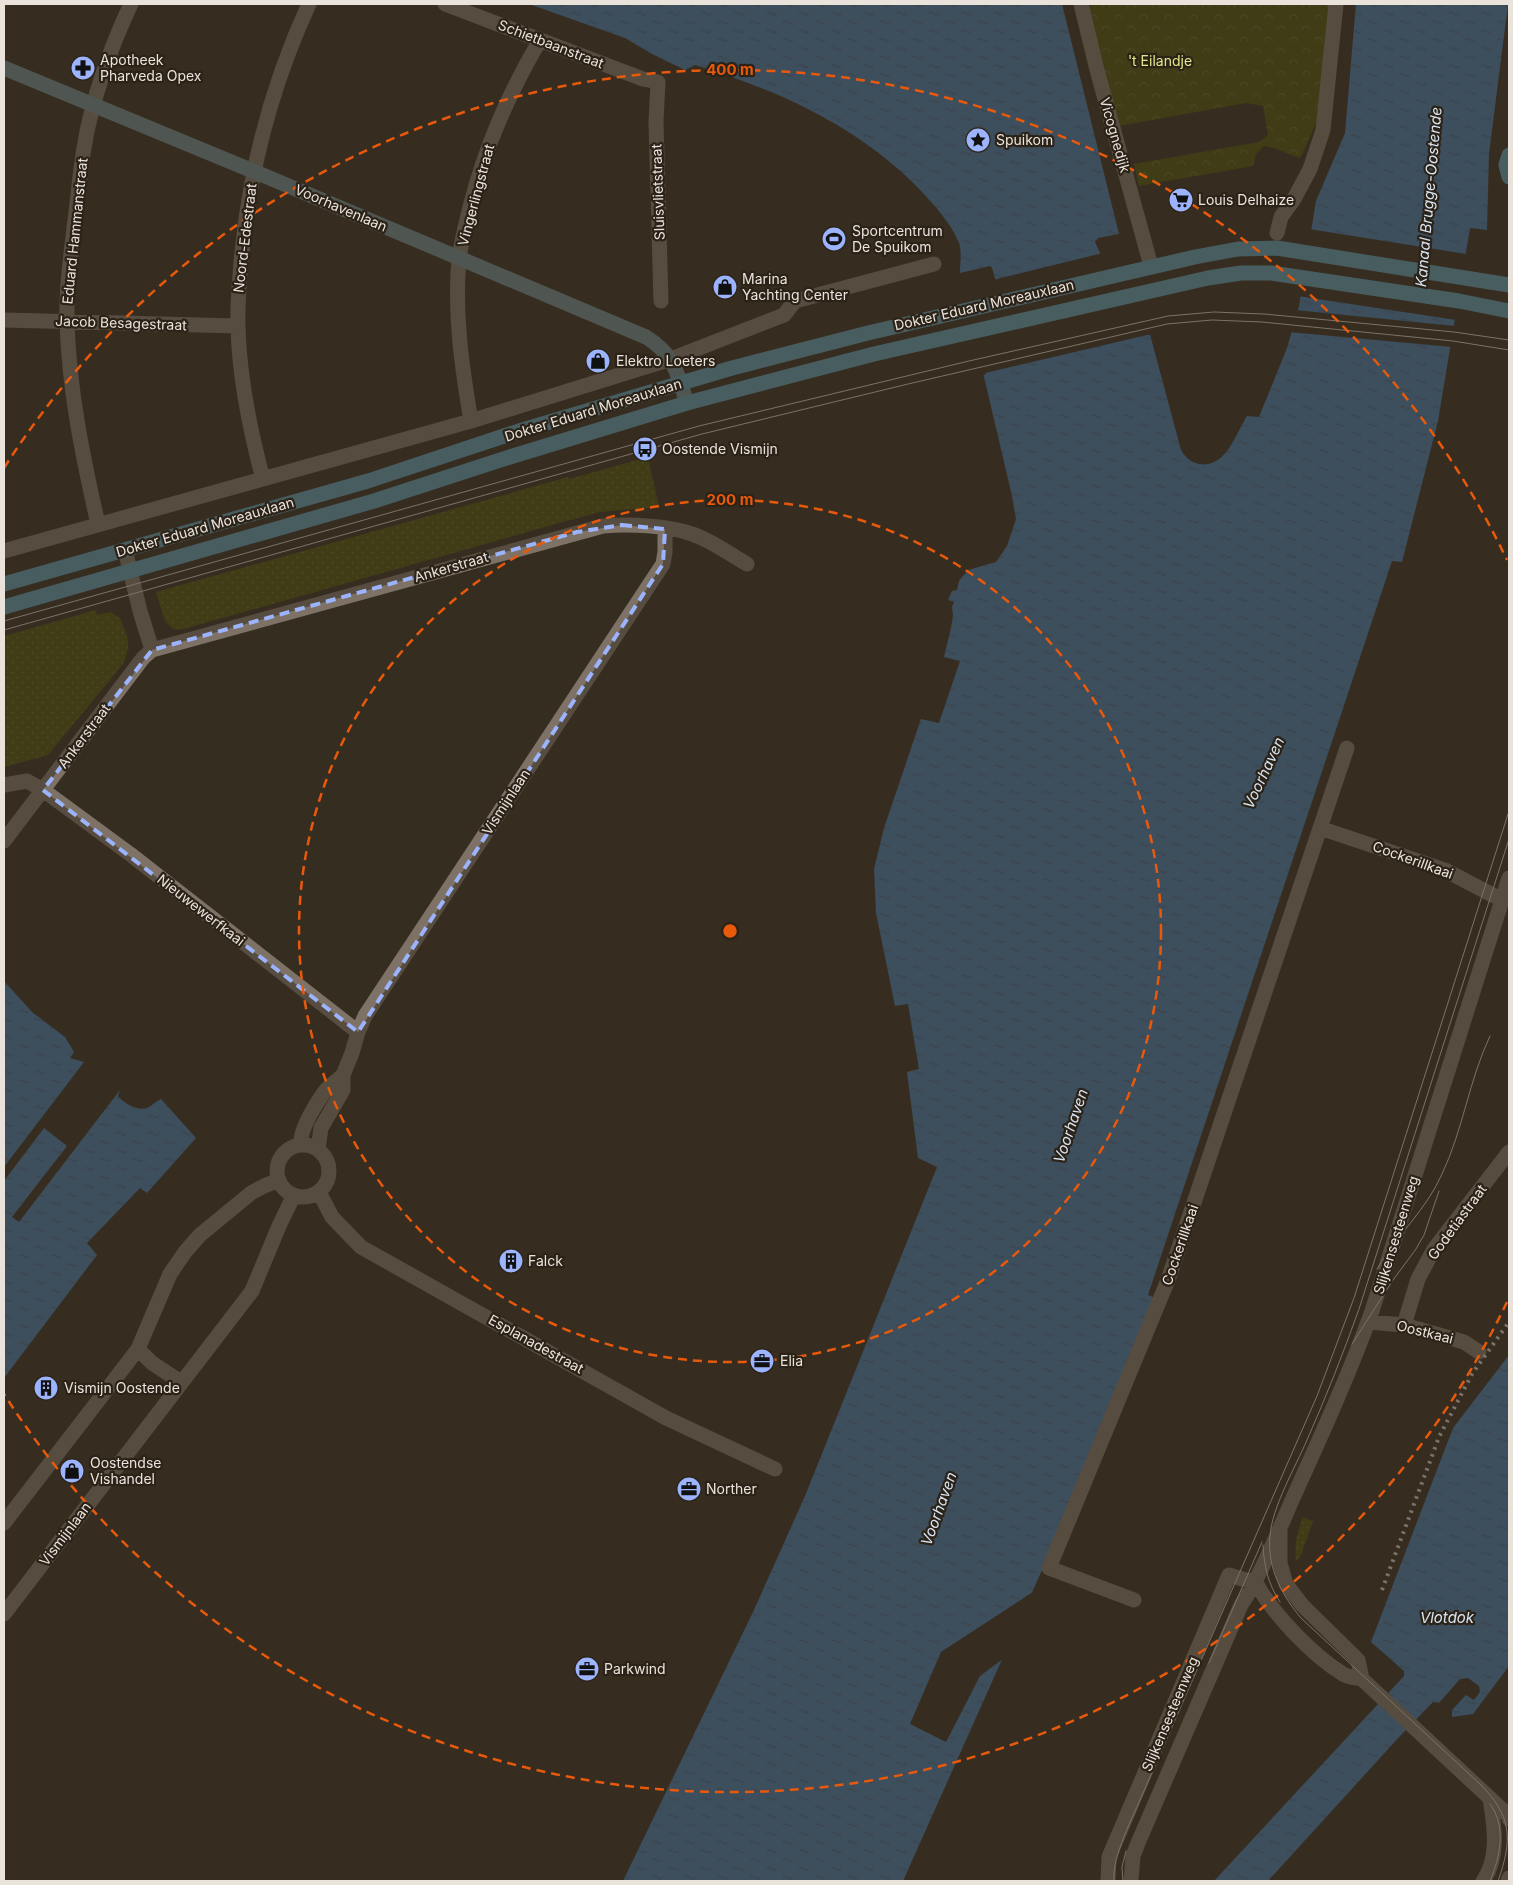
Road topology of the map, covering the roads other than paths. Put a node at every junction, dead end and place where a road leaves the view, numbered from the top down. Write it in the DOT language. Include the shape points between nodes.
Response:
graph roads {
  1 [pos="131,4"];
  2 [pos="309,4"];
  3 [pos="445,4"];
  4 [pos="1081,4"];
  5 [pos="1336,4"];
  6 [pos="540,40"];
  7 [pos="4,68"];
  8 [pos="658,82"];
  9 [pos="94,105"];
  10 [pos="1509,155"];
  11 [pos="253,171"];
  12 [pos="1509,177"];
  13 [pos="1277,233"];
  14 [pos="459,258"];
  15 [pos="934,264"];
  16 [pos="1151,266"];
  17 [pos="1509,285"];
  18 [pos="661,301"];
  19 [pos="1509,311"];
  20 [pos="4,320"];
  21 [pos="67,321"];
  22 [pos="238,326"];
  23 [pos="672,359"];
  24 [pos="681,384"];
  25 [pos="687,403"];
  26 [pos="471,421"];
  27 [pos="263,479"];
  28 [pos="98,524"];
  29 [pos="665,529"];
  30 [pos="126,550"];
  31 [pos="4,551"];
  32 [pos="747,564"];
  33 [pos="131,570"];
  34 [pos="4,584"];
  35 [pos="4,607"];
  36 [pos="152,650"];
  37 [pos="1347,748"];
  38 [pos="4,785"];
  39 [pos="43,790"];
  40 [pos="1320,828"];
  41 [pos="4,841"];
  42 [pos="1509,878"];
  43 [pos="1502,900"];
  44 [pos="358,1032"];
  45 [pos="343,1075"];
  46 [pos="301,1145"];
  47 [pos="318,1149"];
  48 [pos="1509,1152"];
  49 [pos="279,1180"];
  50 [pos="319,1192"];
  51 [pos="294,1195"];
  52 [pos="1368,1322"];
  53 [pos="1404,1324"];
  54 [pos="138,1349"];
  55 [pos="1479,1352"];
  56 [pos="181,1382"];
  57 [pos="776,1469"];
  58 [pos="4,1523"];
  59 [pos="1281,1524"];
  60 [pos="1256,1582"];
  61 [pos="1134,1600"];
  62 [pos="4,1614"];
  63 [pos="1362,1679"];
  64 [pos="1490,1798"];
  65 [pos="1509,1819"];
  66 [pos="1502,1836"];
  67 [pos="1108,1881"];
  68 [pos="1131,1881"];
  69 [pos="1483,1881"];
  1 -- 9 [label="street, Eduard Hammanstraat"];
  2 -- 11 [label="street, Noord-Edestraat" via="278,79"];
  3 -- 6 [label="street, Schietbaanstraat"];
  4 -- 16 [label="street, Vicognedijk" via="1096,70"];
  5 -- 13 [label="street" via="1323,130 1310,169 1281,217"];
  6 -- 8 [label="street, Schietbaanstraat"];
  6 -- 14 [label="street, Vingerlingstraat" via="497,123 479,172"];
  7 -- 9 [label="street, Voorhavenlaan"];
  8 -- 18 [label="street, Sluisvlietstraat" via="656,122"];
  9 -- 11 [label="street, Voorhavenlaan"];
  9 -- 21 [label="street, Eduard Hammanstraat" via="83,156 69,270"];
  10 -- 12 [label="main road" via="1506,165"];
  11 -- 14 [label="street, Voorhavenlaan"];
  11 -- 22 [label="street, Noord-Edestraat" via="239,278"];
  14 -- 23 [label="street, Voorhavenlaan" via="646,337"];
  14 -- 26 [label="street, Vingerlingstraat" via="462,369"];
  15 -- 23 [label="street" via="795,301 784,315"];
  16 -- 17 [label="main road, Dokter Eduard Moreauxlaan" via="1222,252 1276,248"];
  16 -- 24 [label="main road, Dokter Eduard Moreauxlaan" via="803,349"];
  19 -- 25 [label="main road, Dokter Eduard Moreauxlaan" via="1271,273 1226,275 824,366"];
  20 -- 21 [label="street, Jacob Besagestraat"];
  21 -- 22 [label="street, Jacob Besagestraat"];
  21 -- 28 [label="street, Eduard Hammanstraat" via="76,413"];
  22 -- 27 [label="street, Noord-Edestraat" via="250,428"];
  23 -- 24 [label="street"];
  23 -- 26 [label="street, Dokter Eduard Moreauxlaan"];
  24 -- 25 [label="street"];
  24 -- 30 [label="main road, Dokter Eduard Moreauxlaan" via="528,428 368,481"];
  25 -- 33 [label="main road, Dokter Eduard Moreauxlaan" via="374,501"];
  26 -- 27 [label="street, Dokter Eduard Moreauxlaan"];
  27 -- 28 [label="street, Dokter Eduard Moreauxlaan"];
  28 -- 31 [label="street, Dokter Eduard Moreauxlaan"];
  29 -- 32 [label="street, Ankerstraat" via="693,534"];
  29 -- 36 [label="street, Ankerstraat" via="603,526"];
  29 -- 44 [label="street, Vismijnlaan" via="663,564 376,999"];
  30 -- 33 [label="street"];
  30 -- 34 [label="main road, Dokter Eduard Moreauxlaan"];
  33 -- 35 [label="main road, Dokter Eduard Moreauxlaan"];
  33 -- 36 [label="street"];
  36 -- 39 [label="street, Ankerstraat"];
  37 -- 40 [label="street, Cockerillkaai"];
  38 -- 39 [label="street" via="27,780"];
  39 -- 41 [label="street, Ankerstraat"];
  39 -- 44 [label="street, Nieuwewerfkaai"];
  40 -- 43 [label="street, Cockerillkaai" via="1444,870"];
  40 -- 61 [label="street, Cockerillkaai" via="1168,1280 1049,1568"];
  42 -- 43 [label="street, Slijkensesteenweg"];
  43 -- 52 [label="street, Slijkensesteenweg"];
  44 -- 45 [label="street, Vismijnlaan"];
  45 -- 46 [label="street, Vismijnlaan" via="326,1090 300,1137"];
  45 -- 47 [label="street, Vismijnlaan" via="343,1090 321,1128"];
  46 -- 47 [label="street"];
  46 -- 49 [label="street" via="284,1153 279,1162"];
  47 -- 50 [label="street" via="326,1158 329,1170 327,1182"];
  48 -- 53 [label="street, Godetiastraat" via="1434,1249 1418,1279"];
  49 -- 51 [label="street"];
  49 -- 54 [label="street" via="251,1193 200,1235 185,1252 170,1274"];
  50 -- 51 [label="street" via="307,1196"];
  50 -- 57 [label="street, Esplanadestraat" via="332,1217 361,1247 666,1418"];
  51 -- 56 [label="street, Vismijnlaan" via="252,1291"];
  52 -- 53 [label="street, Oostkaai"];
  52 -- 59 [label="street, Slijkensesteenweg" via="1344,1387"];
  53 -- 55 [label="street, Oostkaai" via="1464,1342"];
  54 -- 56 [label="street" via="152,1364"];
  54 -- 58 [label="street"];
  56 -- 62 [label="street, Vismijnlaan"];
  59 -- 60 [label="street, Slijkensesteenweg"];
  59 -- 63 [label="street" via="1280,1563 1286,1584 1302,1605 1358,1660"];
  60 -- 63 [label="street" via="1265,1600 1310,1647 1344,1675"];
  60 -- 67 [label="street, Slijkensesteenweg" via="1229,1575 1109,1857"];
  60 -- 68 [label="street, Slijkensesteenweg" via="1242,1604 1138,1843 1133,1856"];
  63 -- 64 [label="street"];
  64 -- 65 [label="street"];
  64 -- 66 [label="street"];
  66 -- 69 [label="street"];
}
